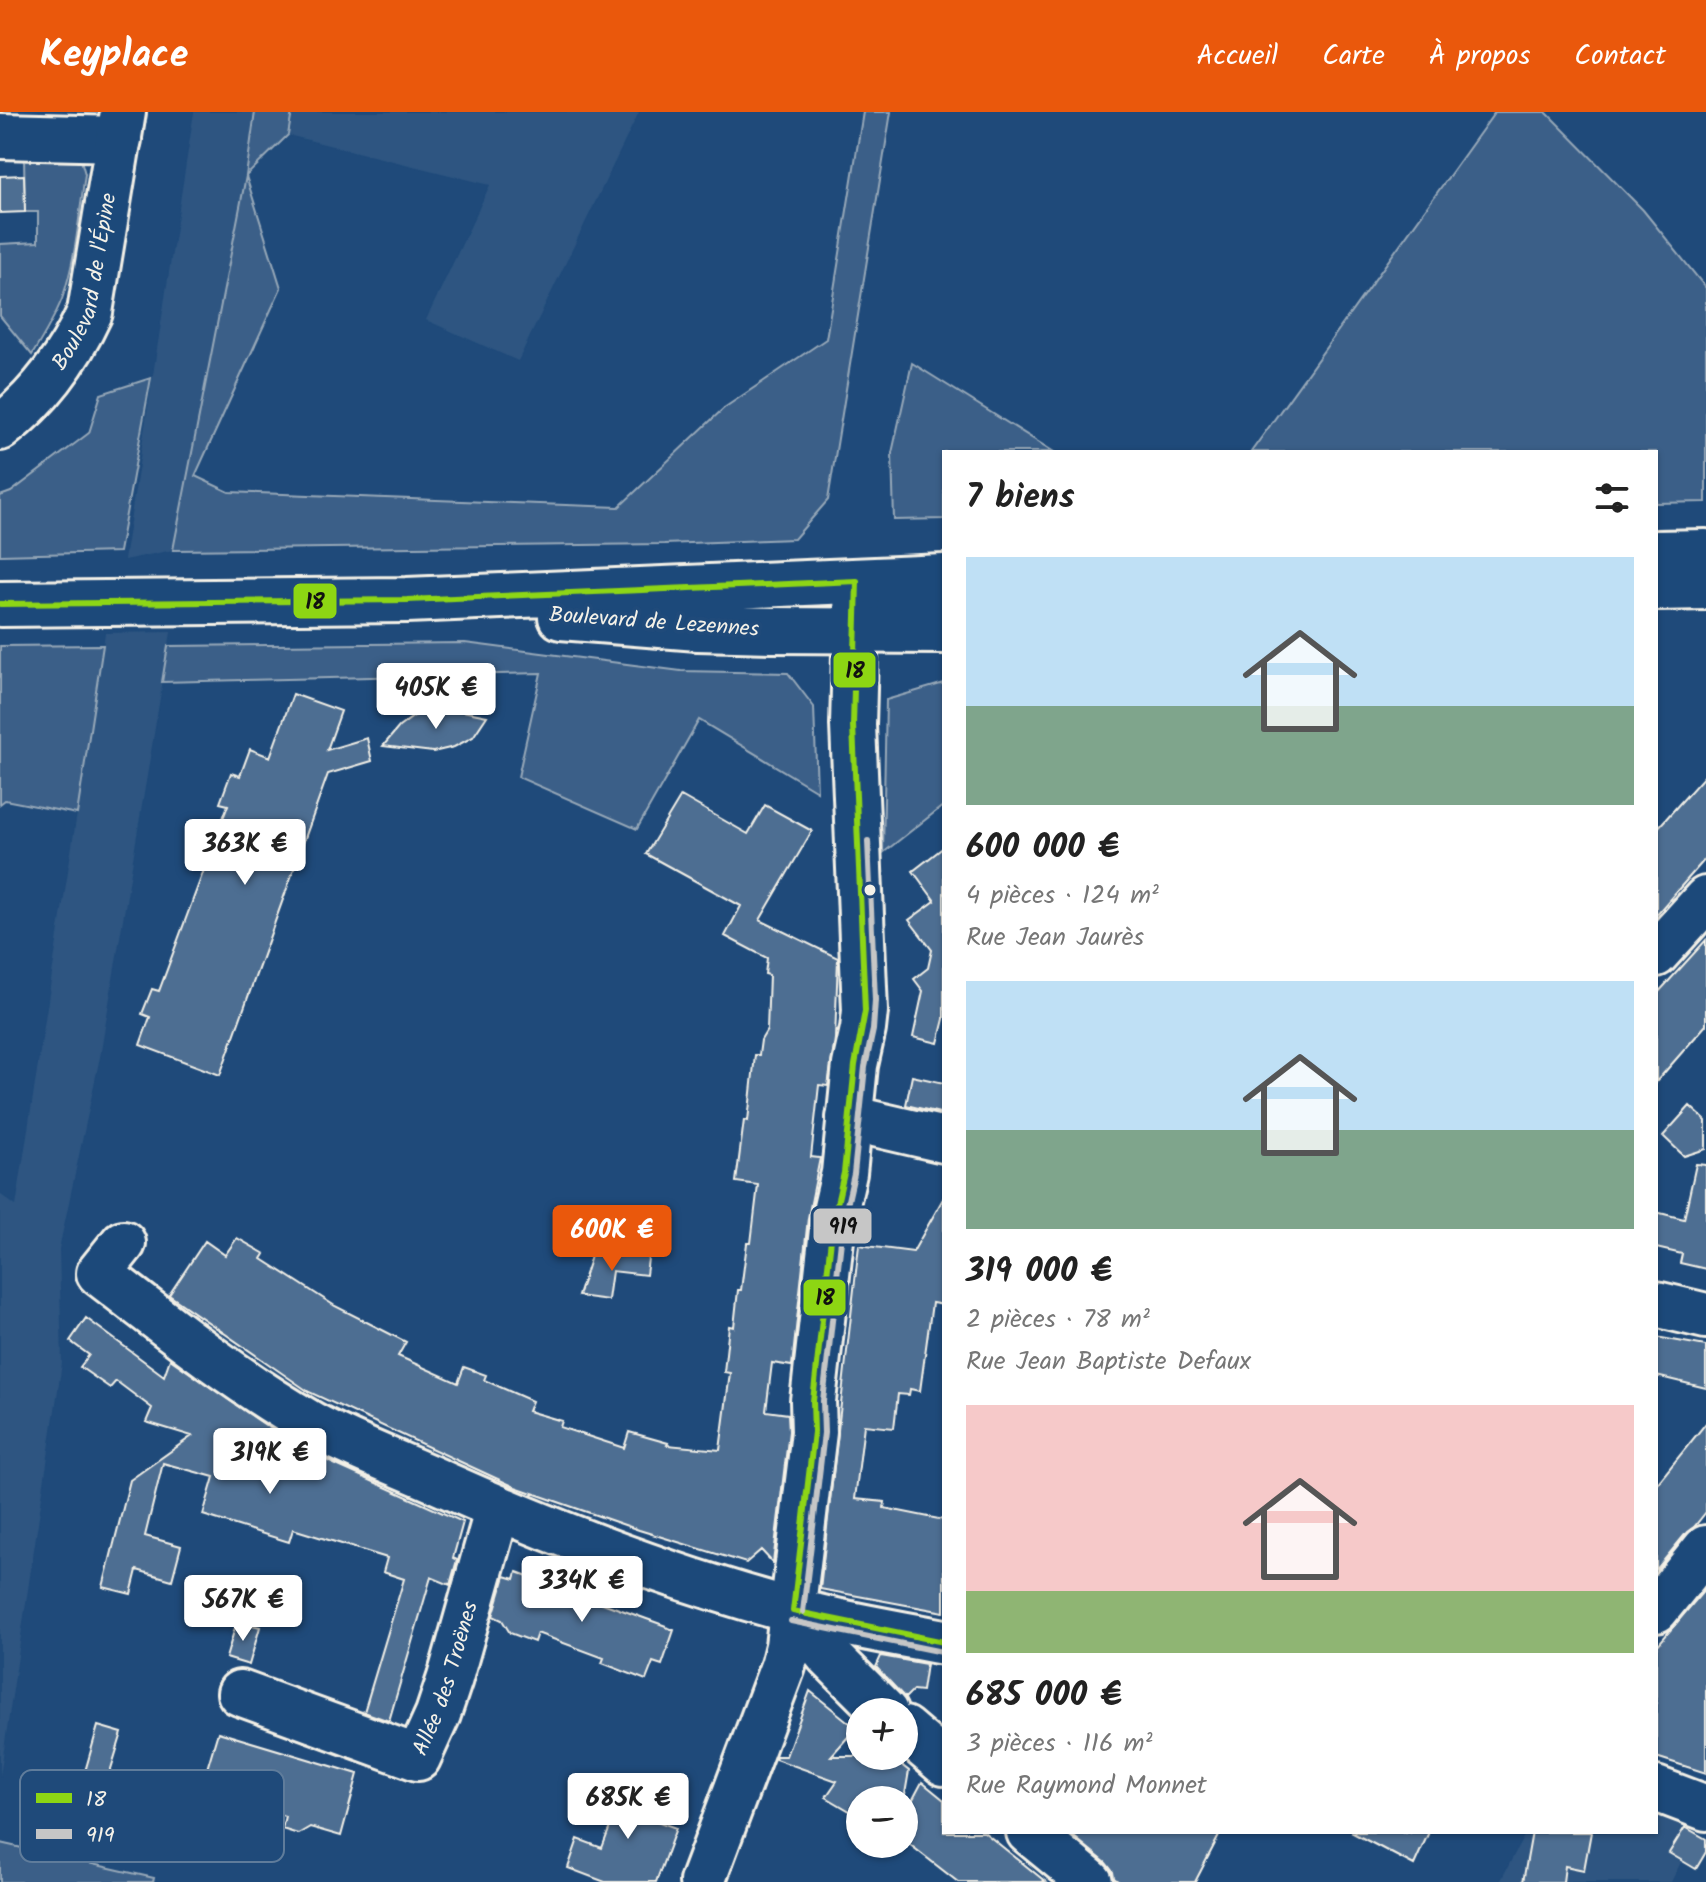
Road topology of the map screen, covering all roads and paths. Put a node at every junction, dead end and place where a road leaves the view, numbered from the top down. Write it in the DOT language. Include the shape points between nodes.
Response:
graph roads {
  1 [pos="121,125"];
  2 [pos="0,136"];
  3 [pos="0,428"];
  4 [pos="1706,552"];
  5 [pos="1658,553"];
  6 [pos="942,577"];
  7 [pos="857,581"];
  8 [pos="1706,587"];
  9 [pos="1658,588"];
  10 [pos="407,600"];
  11 [pos="942,601"];
  12 [pos="0,604"];
  13 [pos="854,631"];
  14 [pos="942,631"];
  15 [pos="1706,899"];
  16 [pos="1658,952"];
  17 [pos="849,1118"];
  18 [pos="942,1140"];
  19 [pos="123,1243"];
  20 [pos="1658,1304"];
  21 [pos="1706,1316"];
  22 [pos="498,1508"];
  23 [pos="1706,1548"];
  24 [pos="1658,1608"];
  25 [pos="793,1611"];
  26 [pos="942,1642"];
  27 [pos="240,1693"];
  28 [pos="871,1698"];
  29 [pos="918,1741"];
  30 [pos="942,1761"];
  31 [pos="1658,1790"];
  32 [pos="1706,1808"];
  33 [pos="1031,1834"];
  34 [pos="702,1882"];
  35 [pos="1090,1882"];
  1 -- 2 [label="street"];
  1 -- 3 [label="street, Boulevard de l'Épine" via="90,312 52,377"];
  4 -- 5 [label="street"];
  6 -- 7 [label="street, Boulevard de Lezennes"];
  7 -- 10 [label="street, Boulevard de Lezennes"];
  7 -- 13 [label="street"];
  8 -- 9 [label="street"];
  10 -- 12 [label="street, Boulevard de Lezennes"];
  10 -- 13 [label="street, Boulevard de Lezennes" via="647,624"];
  11 -- 13 [label="street" via="882,605 864,616"];
  13 -- 14 [label="street, Boulevard de Lezennes"];
  13 -- 17 [label="street" via="865,1000"];
  15 -- 16 [label="street"];
  17 -- 18 [label="street"];
  17 -- 25 [label="street" via="833,1221"];
  19 -- 22 [label="street" via="99,1273 239,1376 315,1425"];
  20 -- 21 [label="street"];
  22 -- 25 [label="street" via="623,1557"];
  22 -- 27 [label="street, Allée des Troënes" via="450,1678 418,1758"];
  23 -- 24 [label="street"];
  25 -- 26 [label="street"];
  25 -- 28 [label="street"];
  25 -- 34 [label="street" via="783,1666"];
  29 -- 30 [label="street"];
  31 -- 32 [label="street"];
  33 -- 35 [label="street"];
}
